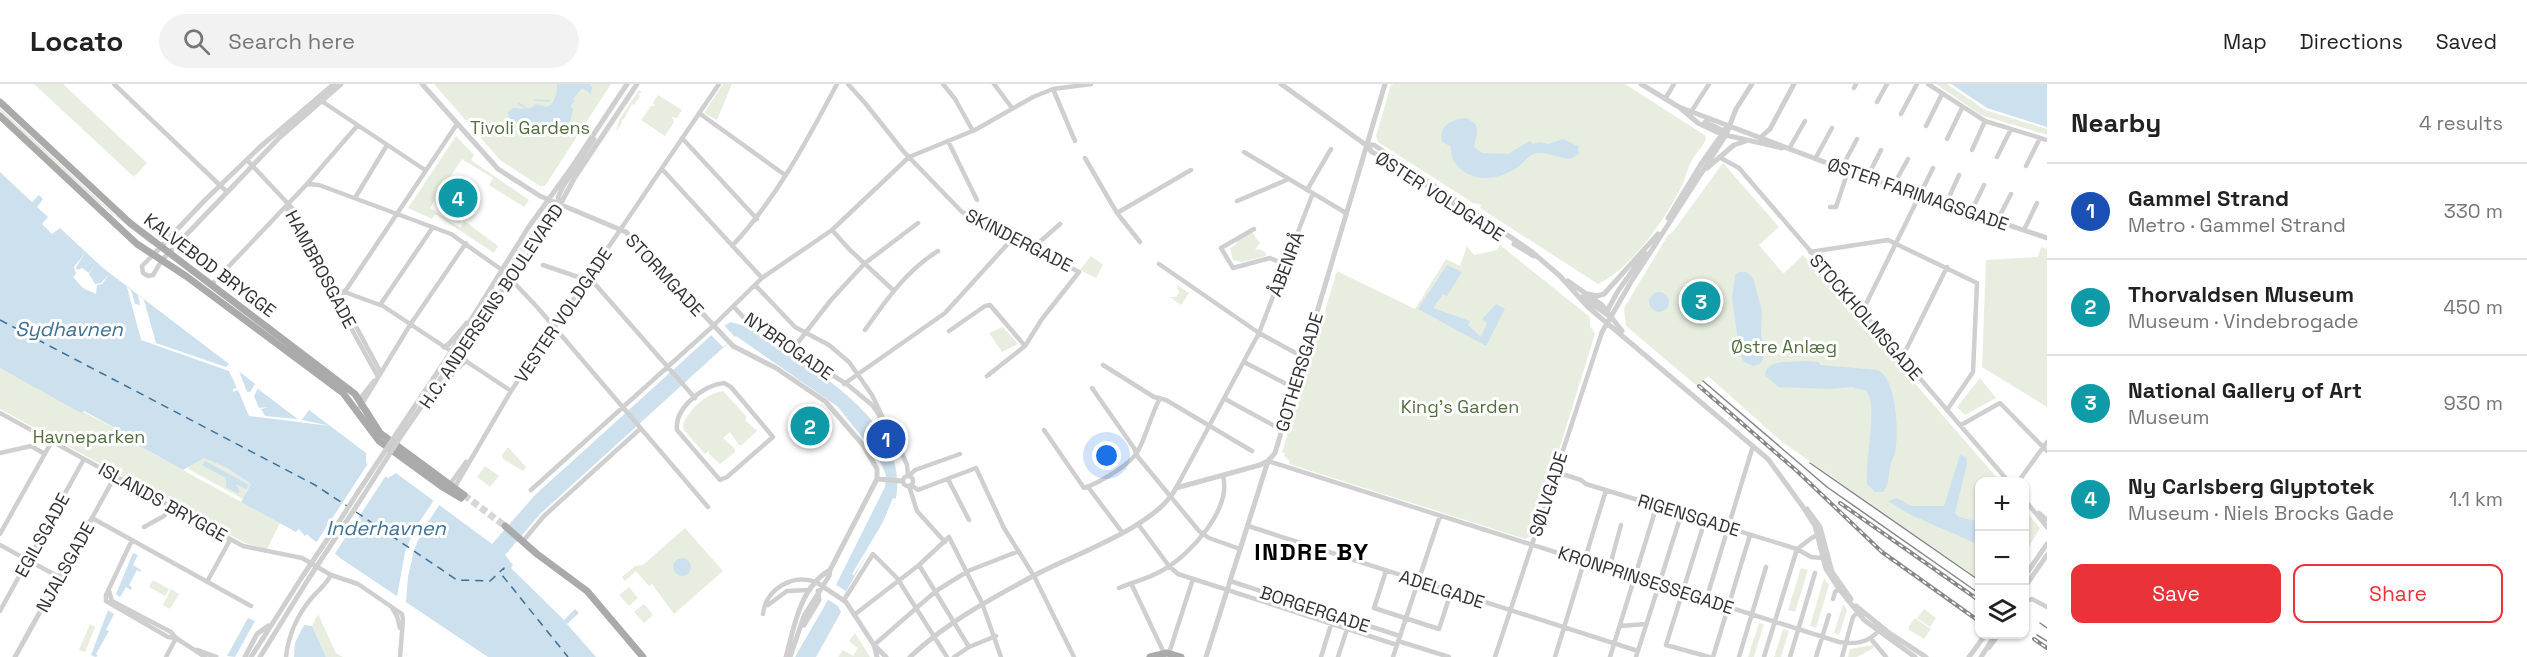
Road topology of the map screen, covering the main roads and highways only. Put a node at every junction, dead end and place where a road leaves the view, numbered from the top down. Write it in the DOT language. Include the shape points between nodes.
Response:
graph roads {
  1 [pos="0,102"];
  2 [pos="0,116"];
  3 [pos="360,404"];
  4 [pos="463,496"];
  5 [pos="506,527"];
  6 [pos="645,657"];
  7 [pos="1150,657"];
  8 [pos="1181,657"];
  1 -- 3 [label="main road, KALVEBOD BRYGGE" via="118,213"];
  2 -- 3 [label="main road, KALVEBOD BRYGGE" via="126,235"];
  3 -- 4 [label="main road, KALVEBOD BRYGGE" via="378,431 400,452"];
  5 -- 6 [label="main road" via="587,591"];
  7 -- 8 [label="main road" via="1166,653"];
}
